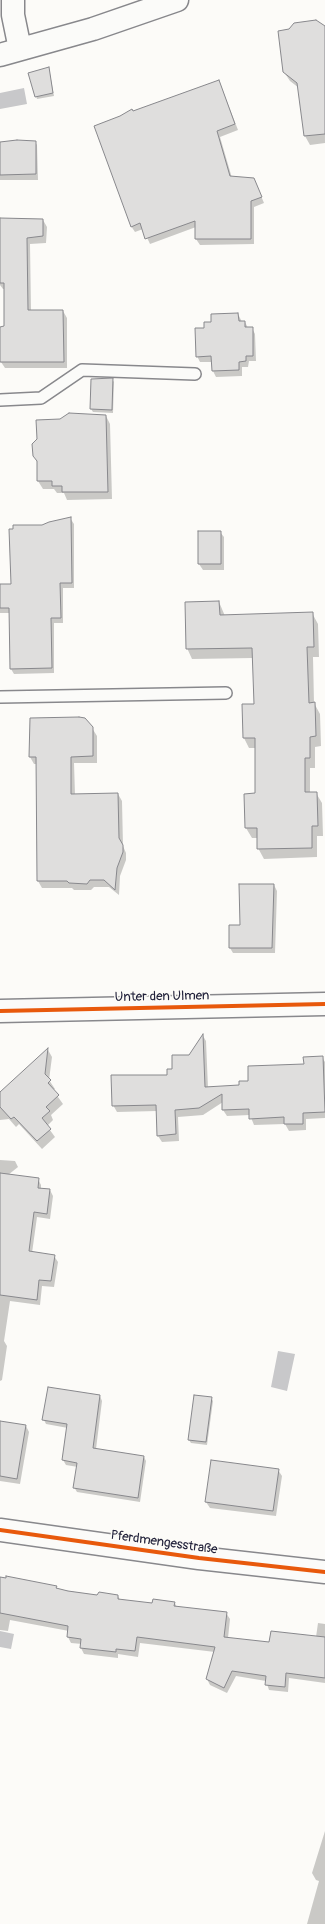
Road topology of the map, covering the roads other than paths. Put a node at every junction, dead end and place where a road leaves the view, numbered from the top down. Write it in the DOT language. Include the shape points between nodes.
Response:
graph roads {
  1 [pos="14,0"];
  2 [pos="177,0"];
  3 [pos="10,52"];
  4 [pos="195,374"];
  5 [pos="0,400"];
  6 [pos="226,693"];
  7 [pos="0,697"];
  8 [pos="325,1004"];
  9 [pos="0,1011"];
  10 [pos="0,1530"];
  11 [pos="325,1572"];
  1 -- 3 [label="street"];
  2 -- 3 [label="street" via="93,29"];
  4 -- 5 [label="lane" via="82,370 41,398"];
  6 -- 7 [label="lane"];
  8 -- 9 [label="street, Unter den Ulmen"];
  10 -- 11 [label="street, Pferdmengesstraße" via="199,1558"];
}
